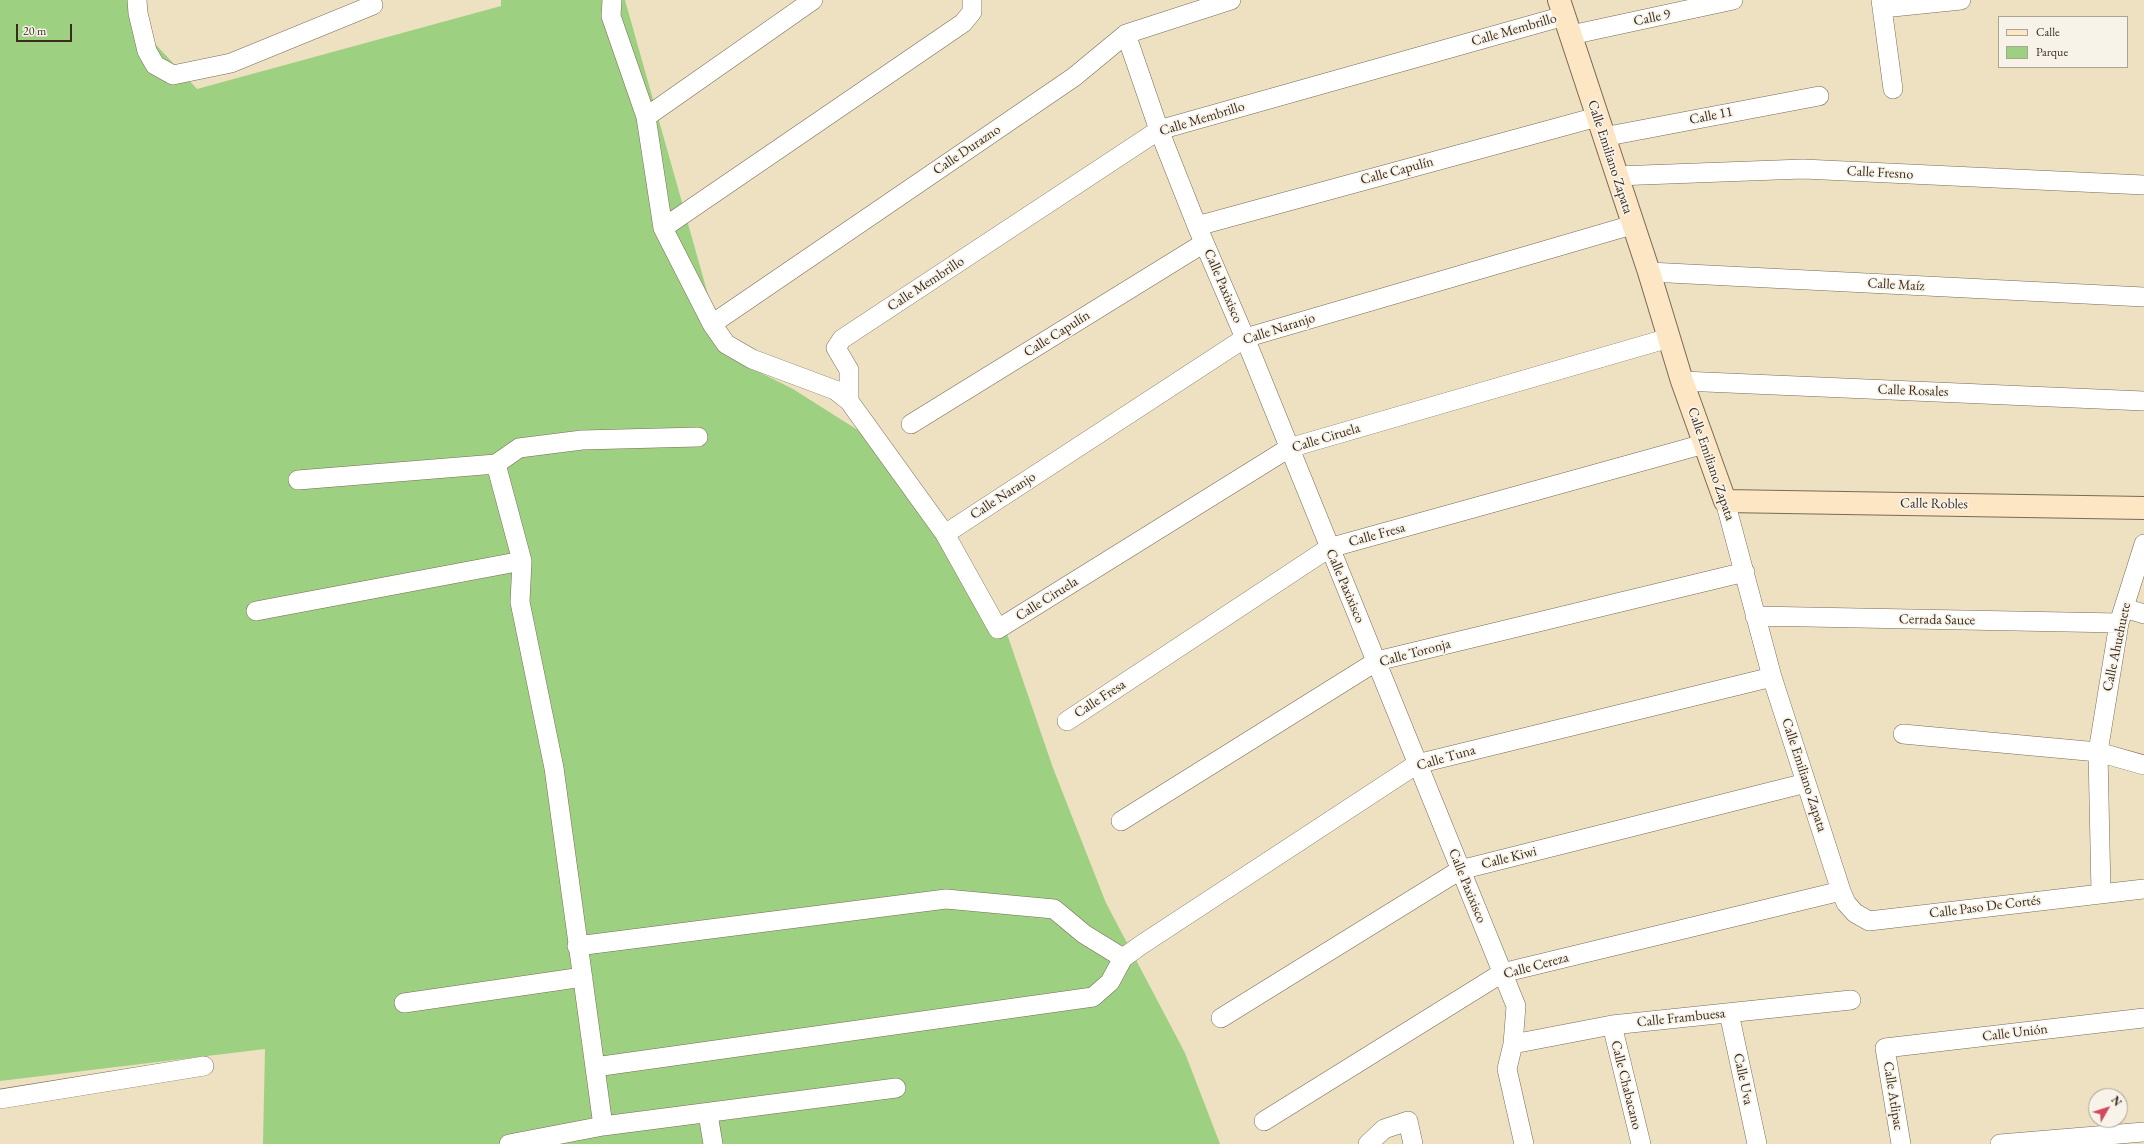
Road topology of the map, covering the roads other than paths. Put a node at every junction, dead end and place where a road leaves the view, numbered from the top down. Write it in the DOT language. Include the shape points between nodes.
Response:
graph roads {
  1 [pos="138,0"];
  2 [pos="612,0"];
  3 [pos="813,0"];
  4 [pos="1231,0"];
  5 [pos="1733,0"];
  6 [pos="1961,0"];
  7 [pos="1882,4"];
  8 [pos="373,5"];
  9 [pos="972,6"];
  10 [pos="1565,17"];
  11 [pos="1126,34"];
  12 [pos="1893,89"];
  13 [pos="1819,96"];
  14 [pos="646,117"];
  15 [pos="1600,127"];
  16 [pos="1159,130"];
  17 [pos="1616,176"];
  18 [pos="2144,185"];
  19 [pos="1632,225"];
  20 [pos="1197,226"];
  21 [pos="664,228"];
  22 [pos="1204,243"];
  23 [pos="1649,272"];
  24 [pos="2144,297"];
  25 [pos="712,324"];
  26 [pos="1245,338"];
  27 [pos="1669,338"];
  28 [pos="1682,380"];
  29 [pos="2144,400"];
  30 [pos="849,401"];
  31 [pos="911,424"];
  32 [pos="698,437"];
  33 [pos="1704,444"];
  34 [pos="1290,448"];
  35 [pos="496,464"];
  36 [pos="298,480"];
  37 [pos="1725,501"];
  38 [pos="2144,508"];
  39 [pos="945,534"];
  40 [pos="2144,544"];
  41 [pos="1329,548"];
  42 [pos="522,561"];
  43 [pos="1745,572"];
  44 [pos="256,610"];
  45 [pos="2144,614"];
  46 [pos="1755,616"];
  47 [pos="2122,616"];
  48 [pos="1377,661"];
  49 [pos="1772,677"];
  50 [pos="1067,721"];
  51 [pos="1903,734"];
  52 [pos="2098,752"];
  53 [pos="1417,764"];
  54 [pos="2144,765"];
  55 [pos="1806,783"];
  56 [pos="1121,821"];
  57 [pos="1460,870"];
  58 [pos="2144,889"];
  59 [pos="1841,891"];
  60 [pos="2101,893"];
  61 [pos="1869,921"];
  62 [pos="577,946"];
  63 [pos="1123,958"];
  64 [pos="1502,973"];
  65 [pos="583,977"];
  66 [pos="1851,1000"];
  67 [pos="404,1003"];
  68 [pos="1729,1013"];
  69 [pos="1221,1018"];
  70 [pos="2144,1018"];
  71 [pos="1612,1025"];
  72 [pos="1513,1044"];
  73 [pos="1885,1048"];
  74 [pos="204,1066"];
  75 [pos="595,1067"];
  76 [pos="896,1088"];
  77 [pos="0,1099"];
  78 [pos="708,1114"];
  79 [pos="1264,1122"];
  80 [pos="603,1126"];
  81 [pos="2144,1132"];
  82 [pos="509,1144"];
  83 [pos="713,1144"];
  84 [pos="1368,1144"];
  85 [pos="1413,1144"];
  86 [pos="1524,1144"];
  87 [pos="1641,1144"];
  88 [pos="1757,1144"];
  89 [pos="1901,1144"];
  90 [pos="2000,1144"];
  1 -- 8 [label="street" via="138,13 147,51 155,65 173,75 231,63"];
  2 -- 14 [label="street" via="611,16"];
  3 -- 14 [label="street"];
  4 -- 11 [label="street, Calle Durazno"];
  5 -- 10 [label="street, Calle 9"];
  6 -- 7 [label="street"];
  7 -- 12 [label="street"];
  9 -- 21 [label="street" via="963,24"];
  10 -- 15 [label="main road, Calle Emiliano Zapata"];
  10 -- 16 [label="street, Calle Membrillo"];
  11 -- 16 [label="street, Calle Paxixisco"];
  11 -- 25 [label="street, Calle Durazno" via="1074,77"];
  13 -- 15 [label="street, Calle 11"];
  14 -- 21 [label="street"];
  15 -- 17 [label="main road, Calle Emiliano Zapata"];
  15 -- 20 [label="street, Calle Capulín"];
  16 -- 20 [label="street, Calle Paxixisco"];
  16 -- 30 [label="street, Calle Membrillo" via="842,339 836,348 849,370"];
  17 -- 18 [label="street, Calle Fresno" via="1803,169"];
  17 -- 19 [label="main road, Calle Emiliano Zapata"];
  19 -- 23 [label="main road, Calle Emiliano Zapata"];
  19 -- 26 [label="street, Calle Naranjo"];
  20 -- 22 [label="street, Calle Paxixisco"];
  21 -- 25 [label="street"];
  22 -- 26 [label="street, Calle Paxixisco"];
  22 -- 31 [label="street, Calle Capulín"];
  23 -- 24 [label="street, Calle Maíz"];
  23 -- 27 [label="main road, Calle Emiliano Zapata"];
  25 -- 30 [label="street" via="726,344 752,359 834,390"];
  26 -- 34 [label="street, Calle Paxixisco"];
  26 -- 39 [label="street, Calle Naranjo"];
  27 -- 28 [label="main road, Calle Emiliano Zapata"];
  27 -- 34 [label="street, Calle Ciruela"];
  28 -- 29 [label="street, Calle Rosales"];
  28 -- 33 [label="main road, Calle Emiliano Zapata"];
  30 -- 39 [label="street"];
  32 -- 35 [label="street" via="582,440 519,448"];
  33 -- 37 [label="main road, Calle Emiliano Zapata"];
  33 -- 41 [label="street, Calle Fresa"];
  34 -- 39 [label="street, Calle Ciruela" via="998,629"];
  34 -- 41 [label="street, Calle Paxixisco"];
  35 -- 36 [label="street"];
  35 -- 42 [label="street"];
  37 -- 38 [label="main road, Calle Robles"];
  37 -- 43 [label="street, Calle Emiliano Zapata"];
  40 -- 47 [label="street, Calle Ahuehuete"];
  41 -- 48 [label="street, Calle Paxixisco"];
  41 -- 50 [label="street, Calle Fresa"];
  42 -- 44 [label="street"];
  42 -- 62 [label="street" via="520,602 554,768"];
  43 -- 46 [label="street, Calle Emiliano Zapata"];
  43 -- 48 [label="street, Calle Toronja"];
  45 -- 47 [label="street, Cerrada Sauce"];
  46 -- 47 [label="street, Cerrada Sauce"];
  46 -- 49 [label="street, Calle Emiliano Zapata"];
  47 -- 52 [label="street, Calle Ahuehuete"];
  48 -- 53 [label="street, Calle Paxixisco"];
  48 -- 56 [label="street, Calle Toronja"];
  49 -- 53 [label="street, Calle Tuna"];
  49 -- 55 [label="street, Calle Emiliano Zapata"];
  51 -- 52 [label="street"];
  52 -- 54 [label="street"];
  52 -- 60 [label="street, Calle Ahuehuete"];
  53 -- 57 [label="street, Calle Paxixisco"];
  53 -- 63 [label="street, Calle Tuna"];
  55 -- 57 [label="street, Calle Kiwi"];
  55 -- 59 [label="street, Calle Emiliano Zapata"];
  57 -- 64 [label="street, Calle Paxixisco"];
  57 -- 69 [label="street, Calle Kiwi"];
  58 -- 60 [label="street, Calle Paso De Cortés"];
  59 -- 61 [label="street, Calle Emiliano Zapata" via="1855,913"];
  59 -- 64 [label="street, Calle Cereza"];
  60 -- 61 [label="street, Calle Paso De Cortés"];
  62 -- 63 [label="street" via="946,899 1054,909 1084,934"];
  62 -- 65 [label="street"];
  63 -- 75 [label="street" via="1110,982 1093,997"];
  64 -- 72 [label="street, Calle Paxixisco" via="1516,1006"];
  64 -- 79 [label="street, Calle Cereza"];
  65 -- 67 [label="street"];
  65 -- 75 [label="street"];
  66 -- 68 [label="street, Calle Frambuesa"];
  68 -- 71 [label="street, Calle Frambuesa"];
  68 -- 88 [label="street, Calle Uva"];
  70 -- 73 [label="street, Calle Unión"];
  71 -- 72 [label="street, Calle Frambuesa"];
  71 -- 87 [label="street, Calle Chabacano"];
  72 -- 86 [label="street, Calle Paxixisco" via="1507,1069"];
  73 -- 89 [label="street, Calle Atlipac"];
  74 -- 77 [label="street"];
  75 -- 80 [label="street"];
  76 -- 78 [label="street"];
  78 -- 80 [label="street"];
  78 -- 83 [label="street"];
  80 -- 82 [label="street"];
  81 -- 90 [label="street"];
  84 -- 85 [label="street" via="1384,1129 1408,1121"];
}
